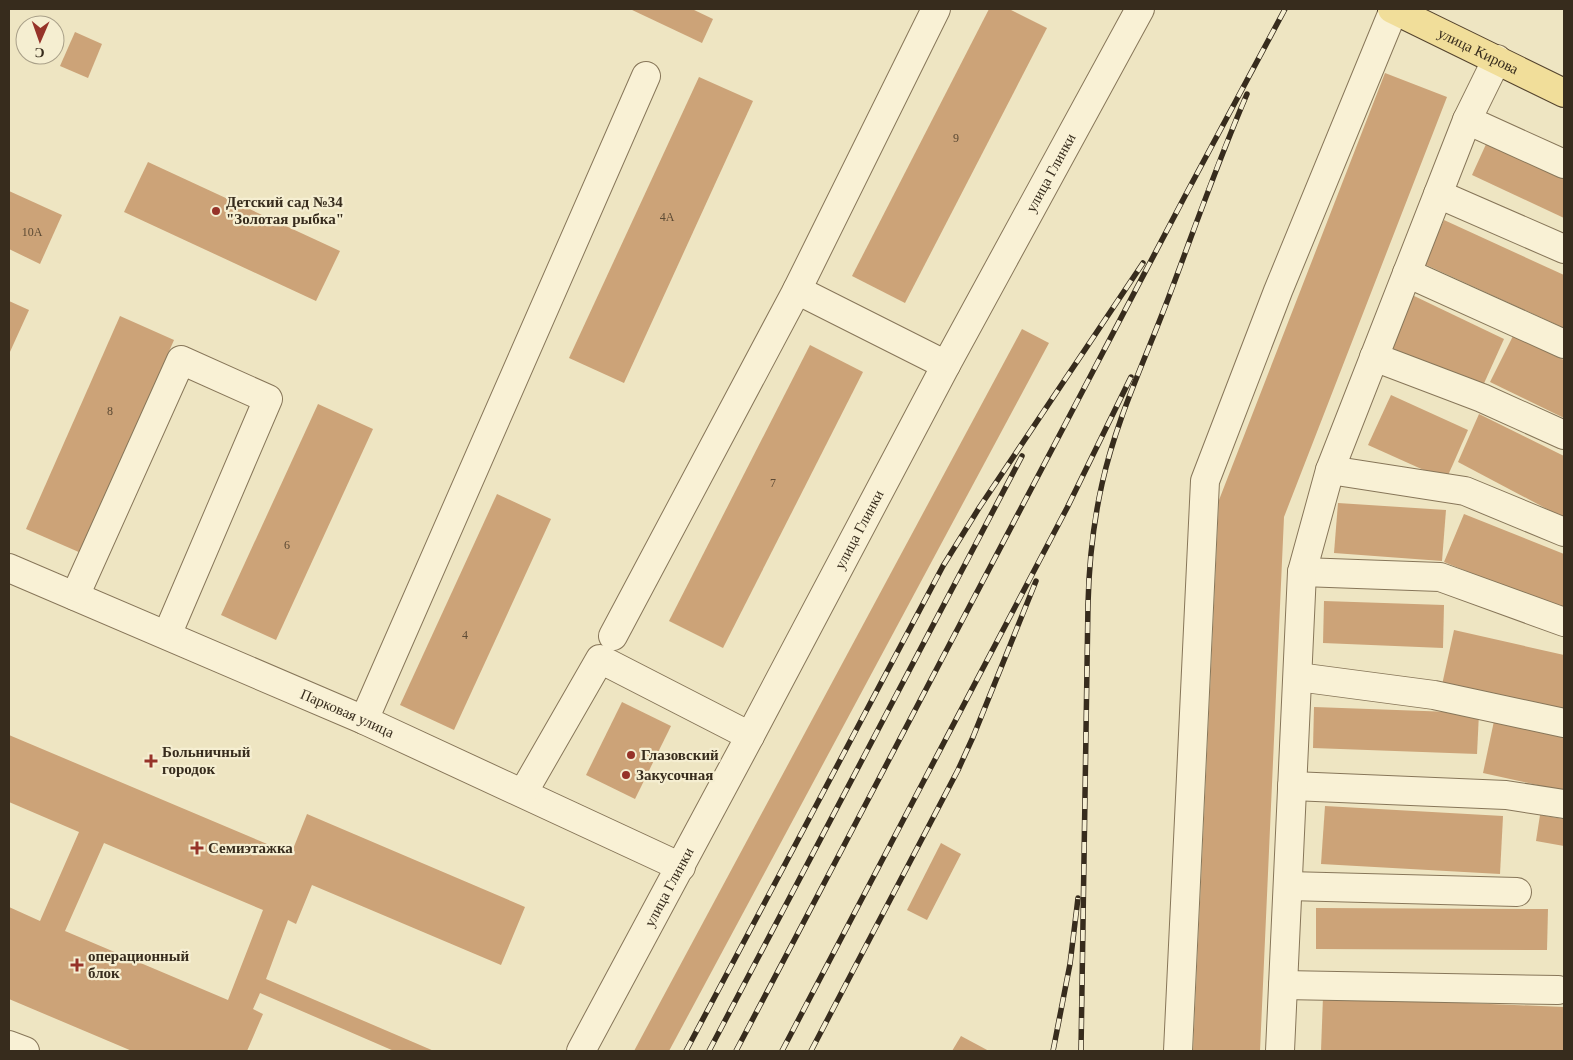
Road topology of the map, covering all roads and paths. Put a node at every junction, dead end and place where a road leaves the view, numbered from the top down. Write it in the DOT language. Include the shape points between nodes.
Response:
graph roads {
  1 [pos="936,9"];
  2 [pos="1140,9"];
  3 [pos="1393,9"];
  4 [pos="1496,59"];
  5 [pos="646,76"];
  6 [pos="1564,93"];
  7 [pos="1468,120"];
  8 [pos="1564,164"];
  9 [pos="1438,194"];
  10 [pos="1564,249"];
  11 [pos="1407,273"];
  12 [pos="797,290"];
  13 [pos="1564,344"];
  14 [pos="1374,357"];
  15 [pos="946,365"];
  16 [pos="1564,435"];
  17 [pos="1330,470"];
  18 [pos="1564,532"];
  19 [pos="9,568"];
  20 [pos="1302,572"];
  21 [pos="75,596"];
  22 [pos="1564,622"];
  23 [pos="167,635"];
  24 [pos="613,636"];
  25 [pos="1298,677"];
  26 [pos="364,720"];
  27 [pos="1564,723"];
  28 [pos="750,736"];
  29 [pos="1292,786"];
  30 [pos="523,793"];
  31 [pos="1564,804"];
  32 [pos="681,866"];
  33 [pos="1288,886"];
  34 [pos="1517,892"];
  35 [pos="1283,985"];
  36 [pos="1558,990"];
  37 [pos="9,1045"];
  38 [pos="25,1051"];
  39 [pos="582,1051"];
  40 [pos="1178,1051"];
  41 [pos="1280,1051"];
  1 -- 12 [label="street"];
  2 -- 15 [label="street, улица Глинки"];
  3 -- 4 [label="main road, улица Кирова"];
  3 -- 40 [label="street" via="1278,290 1205,481"];
  4 -- 6 [label="main road, улица Кирова"];
  4 -- 7 [label="street"];
  5 -- 26 [label="street"];
  7 -- 8 [label="street"];
  7 -- 9 [label="street"];
  9 -- 10 [label="street"];
  9 -- 11 [label="street"];
  11 -- 13 [label="street"];
  11 -- 14 [label="street"];
  12 -- 15 [label="street"];
  12 -- 24 [label="street"];
  14 -- 16 [label="street" via="1482,398"];
  14 -- 17 [label="street"];
  15 -- 28 [label="street, улица Глинки"];
  17 -- 18 [label="street" via="1465,491"];
  17 -- 20 [label="street"];
  19 -- 21 [label="street, Парковая улица"];
  20 -- 22 [label="street" via="1440,577"];
  20 -- 25 [label="street"];
  21 -- 23 [label="street, Парковая улица"];
  21 -- 23 [label="street" via="181,360 268,398"];
  23 -- 26 [label="street, Парковая улица"];
  25 -- 27 [label="street" via="1434,694"];
  25 -- 29 [label="street"];
  26 -- 30 [label="street, Парковая улица"];
  28 -- 30 [label="street" via="600,659"];
  28 -- 32 [label="street, улица Глинки"];
  29 -- 31 [label="street" via="1506,796"];
  29 -- 33 [label="street"];
  30 -- 32 [label="street, Парковая улица"];
  32 -- 39 [label="street, улица Глинки"];
  33 -- 34 [label="street"];
  33 -- 35 [label="street"];
  35 -- 36 [label="street"];
  35 -- 41 [label="street"];
  37 -- 38 [label="street"];
}
